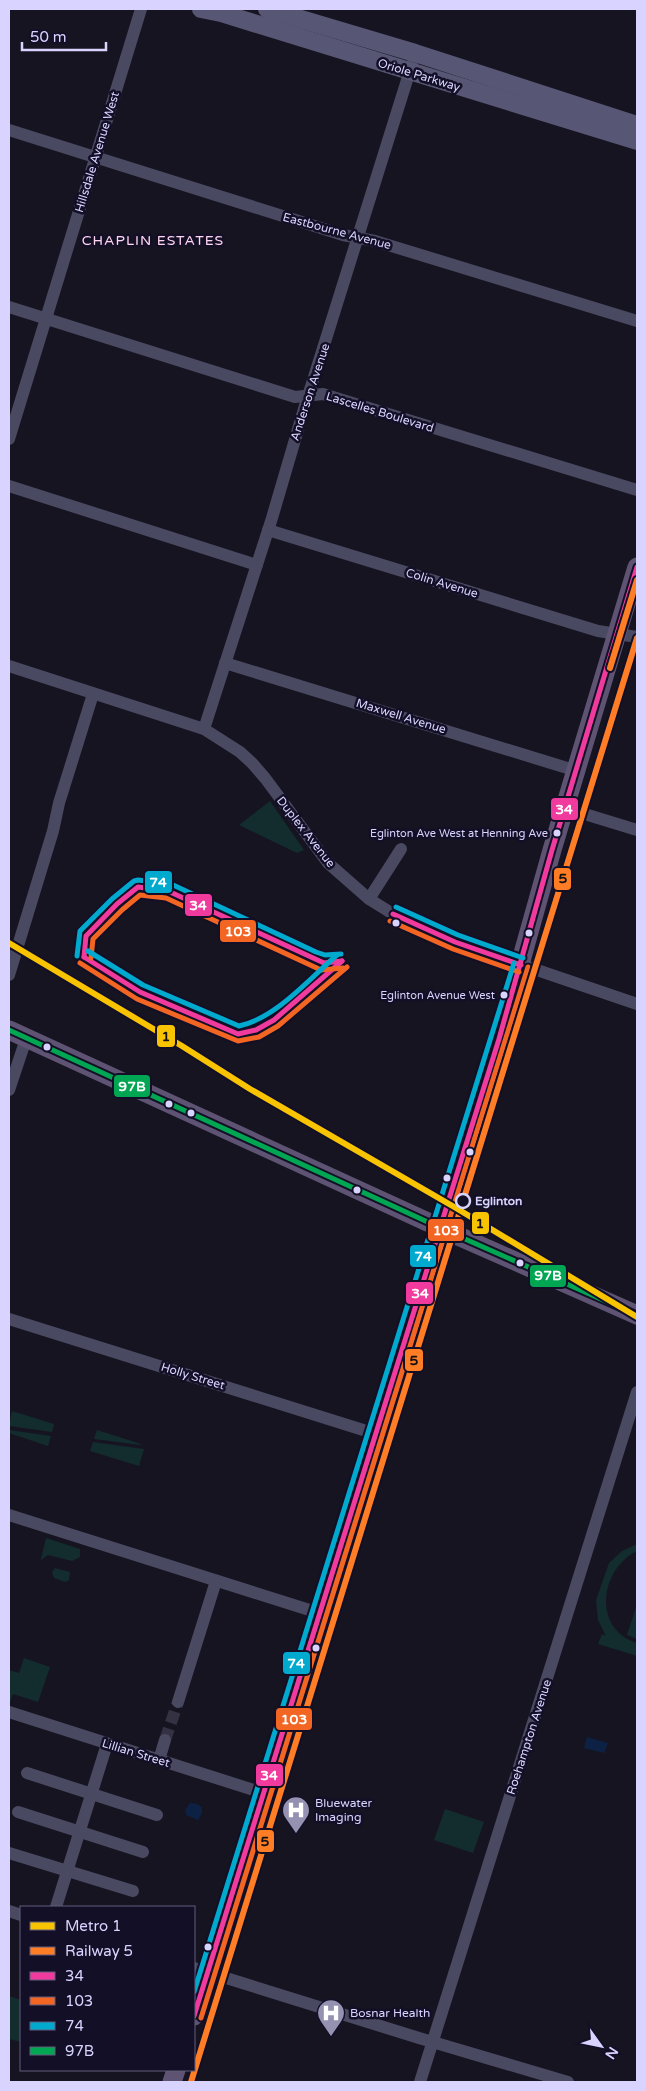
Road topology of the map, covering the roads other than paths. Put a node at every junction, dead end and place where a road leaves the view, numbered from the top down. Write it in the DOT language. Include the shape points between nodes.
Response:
graph roads {
  1 [pos="140,9"];
  2 [pos="200,9"];
  3 [pos="267,9"];
  4 [pos="245,14"];
  5 [pos="415,53"];
  6 [pos="410,72"];
  7 [pos="637,125"];
  8 [pos="9,130"];
  9 [pos="637,141"];
  10 [pos="96,158"];
  11 [pos="359,237"];
  12 [pos="9,307"];
  13 [pos="46,318"];
  14 [pos="637,321"];
  15 [pos="308,395"];
  16 [pos="9,439"];
  17 [pos="9,486"];
  18 [pos="637,490"];
  19 [pos="268,530"];
  20 [pos="257,564"];
  21 [pos="637,567"];
  22 [pos="616,635"];
  23 [pos="637,637"];
  24 [pos="225,662"];
  25 [pos="9,666"];
  26 [pos="93,694"];
  27 [pos="204,729"];
  28 [pos="577,771"];
  29 [pos="565,808"];
  30 [pos="637,830"];
  31 [pos="401,849"];
  32 [pos="370,899"];
  33 [pos="521,964"];
  34 [pos="9,975"];
  35 [pos="637,1004"];
  36 [pos="9,1030"];
  37 [pos="26,1039"];
  38 [pos="9,1090"];
  39 [pos="440,1227"];
  40 [pos="637,1314"];
  41 [pos="9,1319"];
  42 [pos="637,1392"];
  43 [pos="376,1434"];
  44 [pos="9,1515"];
  45 [pos="216,1581"];
  46 [pos="320,1613"];
  47 [pos="178,1702"];
  48 [pos="9,1712"];
  49 [pos="165,1740"];
  50 [pos="107,1744"];
  51 [pos="159,1760"];
  52 [pos="26,1773"];
  53 [pos="263,1793"];
  54 [pos="91,1794"];
  55 [pos="18,1812"];
  56 [pos="157,1815"];
  57 [pos="80,1831"];
  58 [pos="143,1852"];
  59 [pos="9,1853"];
  60 [pos="67,1871"];
  61 [pos="133,1891"];
  62 [pos="56,1906"];
  63 [pos="201,1970"];
  64 [pos="195,2009"];
  65 [pos="433,2042"];
  66 [pos="420,2082"];
  67 [pos="568,2082"];
  1 -- 10 [label="street, Hillsdale Avenue West"];
  2 -- 4 [label="street, Oriole Parkway"];
  3 -- 5 [label="street, Oriole Parkway"];
  4 -- 6 [label="street, Oriole Parkway"];
  5 -- 6 [label="street, Anderson Avenue"];
  5 -- 7 [label="street, Oriole Parkway"];
  6 -- 9 [label="street, Oriole Parkway"];
  6 -- 11 [label="street, Anderson Avenue"];
  8 -- 10 [label="street, Eastbourne Avenue"];
  10 -- 11 [label="street, Eastbourne Avenue" via="342,235"];
  10 -- 13 [label="street, Hillsdale Avenue West"];
  11 -- 14 [label="street, Eastbourne Avenue"];
  11 -- 15 [label="street, Anderson Avenue"];
  12 -- 13 [label="street, Lascelles Boulevard"];
  13 -- 15 [label="street, Lascelles Boulevard" via="294,397"];
  13 -- 16 [label="street, Hillsdale Avenue West"];
  15 -- 18 [label="street, Lascelles Boulevard" via="334,397"];
  15 -- 19 [label="street, Anderson Avenue"];
  17 -- 20 [label="street"];
  19 -- 20 [label="street, Anderson Avenue"];
  19 -- 22 [label="street, Colin Avenue"];
  20 -- 24 [label="street, Anderson Avenue"];
  21 -- 22 [label="main road"];
  22 -- 23 [label="street, Colin Avenue"];
  22 -- 28 [label="main road"];
  24 -- 27 [label="street, Anderson Avenue"];
  24 -- 28 [label="street, Maxwell Avenue"];
  25 -- 26 [label="street, Duplex Avenue"];
  26 -- 27 [label="street, Duplex Avenue"];
  26 -- 34 [label="street"];
  27 -- 32 [label="street, Duplex Avenue" via="252,763 328,863"];
  28 -- 29 [label="main road"];
  29 -- 30 [label="street"];
  29 -- 33 [label="main road"];
  31 -- 32 [label="street"];
  32 -- 33 [label="street, Duplex Avenue" via="431,932"];
  33 -- 35 [label="street, Duplex Avenue"];
  33 -- 39 [label="main road"];
  36 -- 37 [label="main road"];
  37 -- 38 [label="street"];
  37 -- 39 [label="main road"];
  39 -- 40 [label="main road"];
  39 -- 43 [label="main road"];
  41 -- 43 [label="street, Holly Street"];
  42 -- 65 [label="street, Roehampton Avenue"];
  43 -- 46 [label="main road"];
  44 -- 45 [label="street"];
  45 -- 46 [label="street"];
  45 -- 47 [label="street"];
  46 -- 53 [label="main road"];
  48 -- 50 [label="street, Lillian Street"];
  49 -- 51 [label="street"];
  50 -- 51 [label="street, Lillian Street"];
  50 -- 54 [label="street"];
  51 -- 53 [label="street, Lillian Street"];
  52 -- 54 [label="street"];
  53 -- 63 [label="main road"];
  54 -- 56 [label="street"];
  54 -- 57 [label="street"];
  55 -- 57 [label="street"];
  57 -- 58 [label="street"];
  57 -- 60 [label="street"];
  59 -- 60 [label="street"];
  60 -- 61 [label="street"];
  60 -- 62 [label="street"];
  63 -- 64 [label="main road"];
  63 -- 65 [label="street"];
  65 -- 66 [label="street, Roehampton Avenue"];
  65 -- 67 [label="street"];
}
